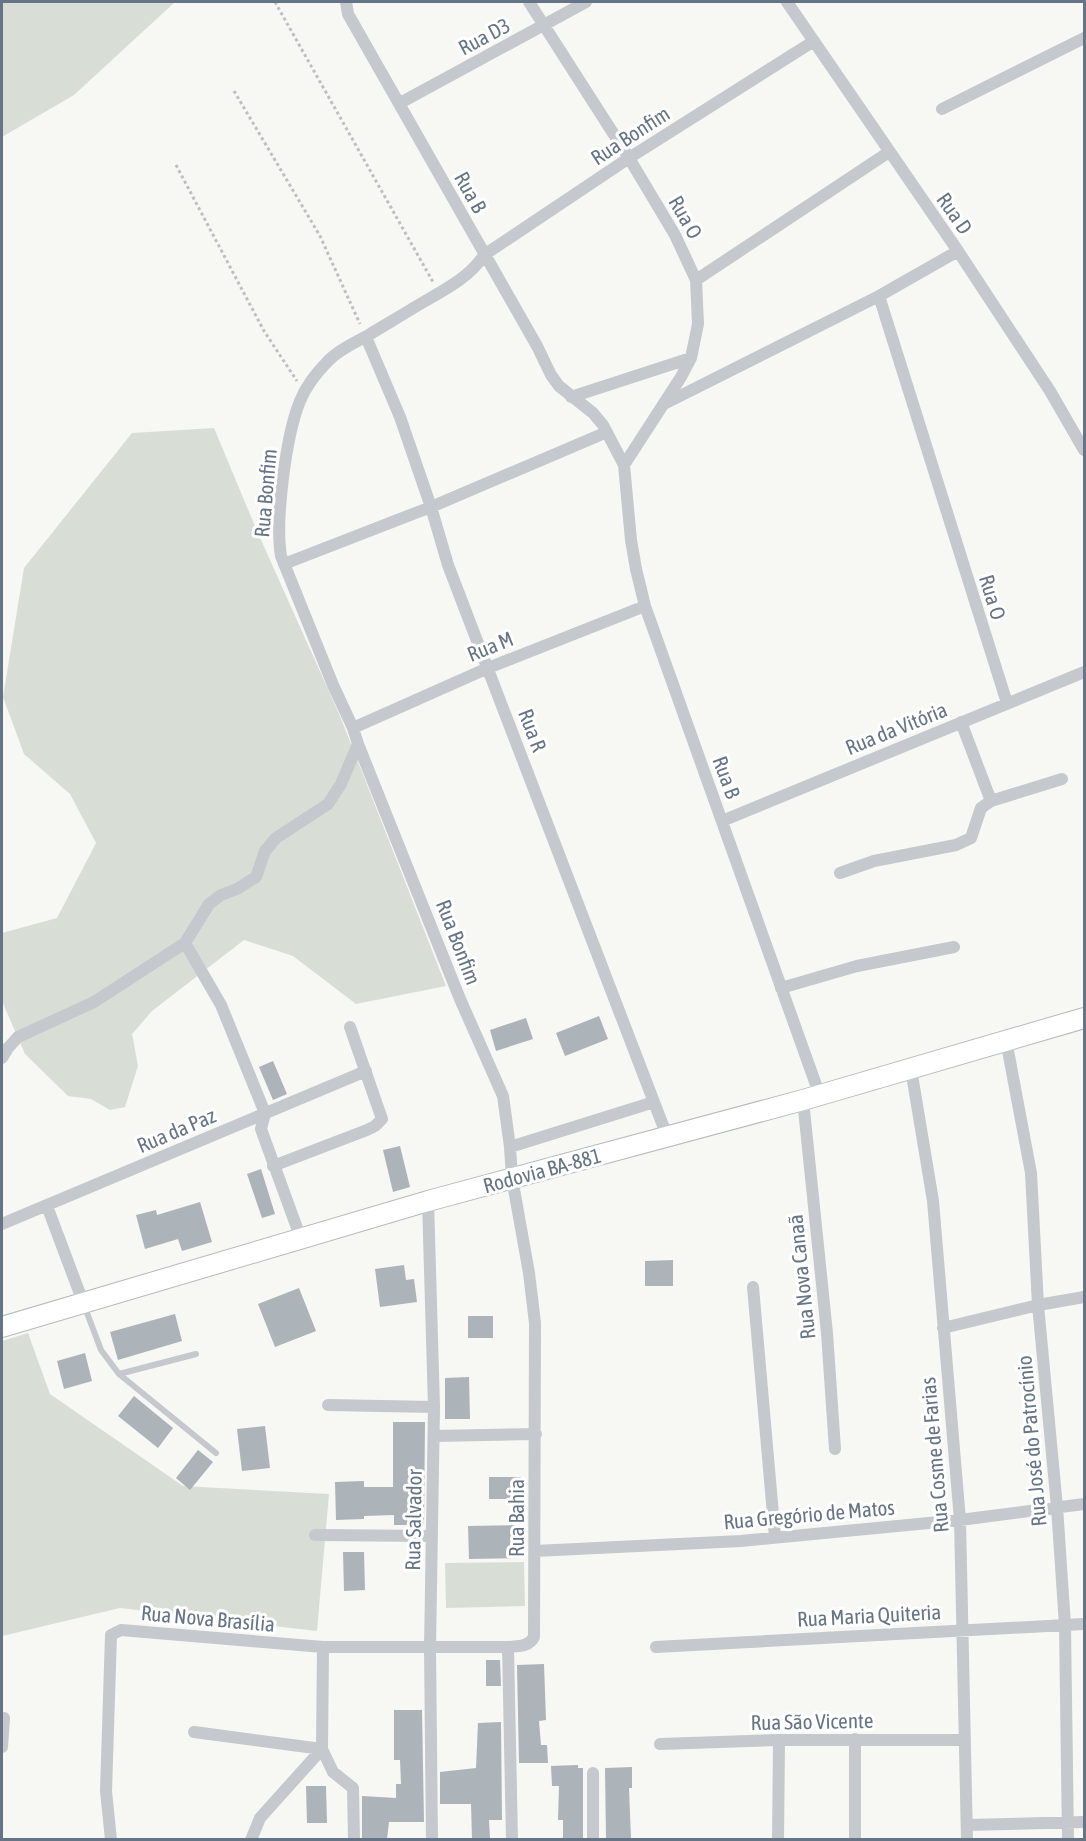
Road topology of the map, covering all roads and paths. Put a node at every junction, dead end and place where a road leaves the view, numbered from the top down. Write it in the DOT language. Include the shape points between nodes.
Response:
graph roads {
  1 [pos="275,2"];
  2 [pos="345,2"];
  3 [pos="529,2"];
  4 [pos="586,2"];
  5 [pos="787,2"];
  6 [pos="545,26"];
  7 [pos="1084,38"];
  8 [pos="814,41"];
  9 [pos="234,91"];
  10 [pos="400,103"];
  11 [pos="942,109"];
  12 [pos="889,152"];
  13 [pos="629,158"];
  14 [pos="176,165"];
  15 [pos="958,251"];
  16 [pos="484,255"];
  17 [pos="696,280"];
  18 [pos="439,293"];
  19 [pos="879,296"];
  20 [pos="366,337"];
  21 [pos="691,358"];
  22 [pos="304,392"];
  23 [pos="571,397"];
  24 [pos="664,404"];
  25 [pos="608,432"];
  26 [pos="1084,450"];
  27 [pos="624,465"];
  28 [pos="431,507"];
  29 [pos="284,564"];
  30 [pos="645,606"];
  31 [pos="488,668"];
  32 [pos="1084,672"];
  33 [pos="1006,703"];
  34 [pos="961,722"];
  35 [pos="353,728"];
  36 [pos="357,744"];
  37 [pos="1062,779"];
  38 [pos="991,801"];
  39 [pos="722,821"];
  40 [pos="840,873"];
  41 [pos="185,943"];
  42 [pos="954,947"];
  43 [pos="781,988"];
  44 [pos="1084,1018"];
  45 [pos="350,1027"];
  46 [pos="1006,1040"];
  47 [pos="2,1059"];
  48 [pos="911,1069"];
  49 [pos="366,1071"];
  50 [pos="812,1098"];
  51 [pos="654,1102"];
  52 [pos="265,1113"];
  53 [pos="668,1136"];
  54 [pos="510,1147"];
  55 [pos="273,1166"];
  56 [pos="512,1178"];
  57 [pos="428,1201"];
  58 [pos="47,1206"];
  59 [pos="2,1224"];
  60 [pos="301,1239"];
  61 [pos="753,1287"];
  62 [pos="1084,1297"];
  63 [pos="83,1302"];
  64 [pos="1038,1305"];
  65 [pos="2,1327"];
  66 [pos="943,1328"];
  67 [pos="196,1354"];
  68 [pos="119,1374"];
  69 [pos="328,1405"];
  70 [pos="434,1407"];
  71 [pos="536,1434"];
  72 [pos="434,1436"];
  73 [pos="835,1449"];
  74 [pos="216,1454"];
  75 [pos="1084,1504"];
  76 [pos="1057,1507"];
  77 [pos="960,1520"];
  78 [pos="315,1535"];
  79 [pos="432,1536"];
  80 [pos="775,1537"];
  81 [pos="535,1551"];
  82 [pos="1084,1624"];
  83 [pos="1065,1625"];
  84 [pos="963,1629"];
  85 [pos="323,1647"];
  86 [pos="508,1647"];
  87 [pos="656,1647"];
  88 [pos="430,1648"];
  89 [pos="4,1718"];
  90 [pos="194,1732"];
  91 [pos="855,1739"];
  92 [pos="779,1740"];
  93 [pos="964,1740"];
  94 [pos="660,1744"];
  95 [pos="2,1747"];
  96 [pos="322,1749"];
  97 [pos="593,1773"];
  98 [pos="1068,1822"];
  99 [pos="1084,1822"];
  100 [pos="967,1825"];
  101 [pos="111,1839"];
  102 [pos="251,1839"];
  103 [pos="354,1839"];
  104 [pos="432,1839"];
  105 [pos="512,1839"];
  106 [pos="593,1839"];
  107 [pos="778,1839"];
  108 [pos="855,1839"];
  109 [pos="967,1839"];
  110 [pos="1068,1839"];
  1 -- 18 [label="path"];
  2 -- 10 [label="street, Rua B" via="348,14"];
  3 -- 6 [label="street, Rua O"];
  4 -- 6 [label="street, Rua D3"];
  5 -- 8 [label="street, Rua D"];
  6 -- 10 [label="street, Rua D3"];
  6 -- 13 [label="street, Rua O"];
  7 -- 11 [label="street"];
  8 -- 12 [label="street, Rua D"];
  8 -- 13 [label="street, Rua Bonfim"];
  9 -- 20 [label="path" via="320,236"];
  10 -- 16 [label="street, Rua B"];
  12 -- 15 [label="street, Rua D"];
  12 -- 17 [label="street"];
  13 -- 16 [label="street, Rua Bonfim"];
  13 -- 17 [label="street, Rua O" via="675,235"];
  14 -- 22 [label="path" via="264,331"];
  15 -- 19 [label="street"];
  15 -- 26 [label="street, Rua D"];
  16 -- 18 [label="street, Rua Bonfim" via="468,274"];
  16 -- 23 [label="street, Rua B" via="554,381"];
  17 -- 21 [label="street, Rua O" via="698,324"];
  18 -- 20 [label="street, Rua Bonfim"];
  19 -- 24 [label="street"];
  19 -- 33 [label="street, Rua O"];
  20 -- 22 [label="street, Rua Bonfim" via="330,359"];
  20 -- 28 [label="street, Rua R" via="400,417"];
  21 -- 23 [label="street"];
  21 -- 24 [label="street, Rua O"];
  22 -- 29 [label="street, Rua Bonfim" via="290,438 284,477 279,534"];
  23 -- 25 [label="street, Rua B" via="593,413"];
  24 -- 27 [label="street, Rua O"];
  25 -- 27 [label="street, Rua B"];
  25 -- 28 [label="street"];
  27 -- 30 [label="street, Rua B" via="633,550"];
  28 -- 29 [label="street"];
  28 -- 31 [label="street, Rua R" via="448,565"];
  29 -- 35 [label="street, Rua Bonfim"];
  30 -- 31 [label="street, Rua M"];
  30 -- 39 [label="street, Rua B"];
  31 -- 35 [label="street, Rua M"];
  31 -- 51 [label="street, Rua R"];
  32 -- 33 [label="street, Rua da Vitória"];
  33 -- 34 [label="street, Rua da Vitória"];
  34 -- 38 [label="street"];
  34 -- 39 [label="street, Rua da Vitória"];
  35 -- 36 [label="street, Rua Bonfim"];
  36 -- 41 [label="street" via="341,784 328,804 276,838 265,851 256,877 209,904"];
  36 -- 54 [label="street, Rua Bonfim" via="503,1096"];
  37 -- 38 [label="street"];
  38 -- 40 [label="street" via="981,808 970,838 956,845 874,861"];
  39 -- 43 [label="street, Rua B"];
  41 -- 47 [label="street" via="94,1002 18,1037"];
  41 -- 52 [label="street" via="221,1005"];
  42 -- 43 [label="street" via="856,966"];
  43 -- 50 [label="street, Rua B"];
  44 -- 46 [label="main road, Rodovia BA-881"];
  45 -- 49 [label="street"];
  46 -- 48 [label="main road, Rodovia BA-881"];
  46 -- 64 [label="street, Rua José do Patrocínio" via="1031,1173"];
  48 -- 50 [label="main road, Rodovia BA-881"];
  48 -- 66 [label="street, Rua Cosme de Farias" via="933,1201"];
  49 -- 52 [label="street, Rua da Paz"];
  49 -- 55 [label="street" via="381,1121"];
  50 -- 53 [label="main road, Rodovia BA-881"];
  50 -- 73 [label="street, Rua Nova Canaã"];
  51 -- 53 [label="street, Rua R"];
  51 -- 54 [label="street"];
  52 -- 55 [label="street" via="261,1129"];
  52 -- 58 [label="street, Rua da Paz"];
  53 -- 56 [label="main road, Rodovia BA-881"];
  54 -- 56 [label="street, Rua Bonfim"];
  55 -- 60 [label="street"];
  56 -- 57 [label="main road, Rodovia BA-881"];
  56 -- 71 [label="street, Rua Bahia" via="535,1323"];
  57 -- 60 [label="main road, Rodovia BA-881"];
  57 -- 70 [label="street, Rua Salvador"];
  58 -- 59 [label="street, Rua da Paz"];
  58 -- 63 [label="street"];
  60 -- 63 [label="main road, Rodovia BA-881"];
  61 -- 80 [label="street"];
  62 -- 64 [label="street"];
  63 -- 65 [label="main road, Rodovia BA-881"];
  63 -- 68 [label="lane" via="101,1350"];
  64 -- 66 [label="street"];
  64 -- 76 [label="street, Rua José do Patrocínio"];
  66 -- 77 [label="street, Rua Cosme de Farias"];
  67 -- 68 [label="lane"];
  68 -- 74 [label="lane"];
  69 -- 70 [label="street"];
  70 -- 72 [label="street, Rua Salvador"];
  71 -- 72 [label="street"];
  71 -- 81 [label="street, Rua Bahia"];
  72 -- 79 [label="street, Rua Salvador"];
  75 -- 76 [label="street, Rua Gregório de Matos"];
  76 -- 77 [label="street, Rua Gregório de Matos"];
  76 -- 83 [label="street, Rua José do Patrocínio"];
  77 -- 80 [label="street, Rua Gregório de Matos"];
  77 -- 84 [label="street, Rua Cosme de Farias"];
  78 -- 79 [label="street"];
  79 -- 88 [label="street, Rua Salvador"];
  80 -- 81 [label="street, Rua Gregório de Matos"];
  81 -- 86 [label="street, Rua Bahia" via="534,1637 526,1645"];
  82 -- 83 [label="street, Rua Maria Quiteria"];
  83 -- 84 [label="street, Rua Maria Quiteria"];
  83 -- 98 [label="street, Rua José do Patrocínio"];
  84 -- 87 [label="street, Rua Maria Quiteria"];
  84 -- 93 [label="street, Rua Cosme de Farias"];
  85 -- 88 [label="street, Rua Nova Brasília"];
  85 -- 96 [label="street"];
  85 -- 101 [label="street, Rua Nova Brasília" via="121,1630 111,1635 106,1791"];
  86 -- 88 [label="street, Rua Nova Brasília"];
  86 -- 105 [label="street"];
  88 -- 104 [label="street, Rua Salvador"];
  89 -- 95 [label="street"];
  90 -- 96 [label="street"];
  91 -- 92 [label="street, Rua São Vicente"];
  91 -- 93 [label="street, Rua São Vicente"];
  91 -- 108 [label="street"];
  92 -- 94 [label="street, Rua São Vicente"];
  92 -- 107 [label="street"];
  93 -- 100 [label="street, Rua Cosme de Farias"];
  96 -- 102 [label="street" via="260,1818"];
  96 -- 103 [label="street" via="333,1772 353,1788"];
  97 -- 106 [label="street"];
  98 -- 99 [label="street"];
  98 -- 100 [label="street"];
  98 -- 110 [label="street, Rua José do Patrocínio"];
  100 -- 109 [label="street, Rua Cosme de Farias"];
}
